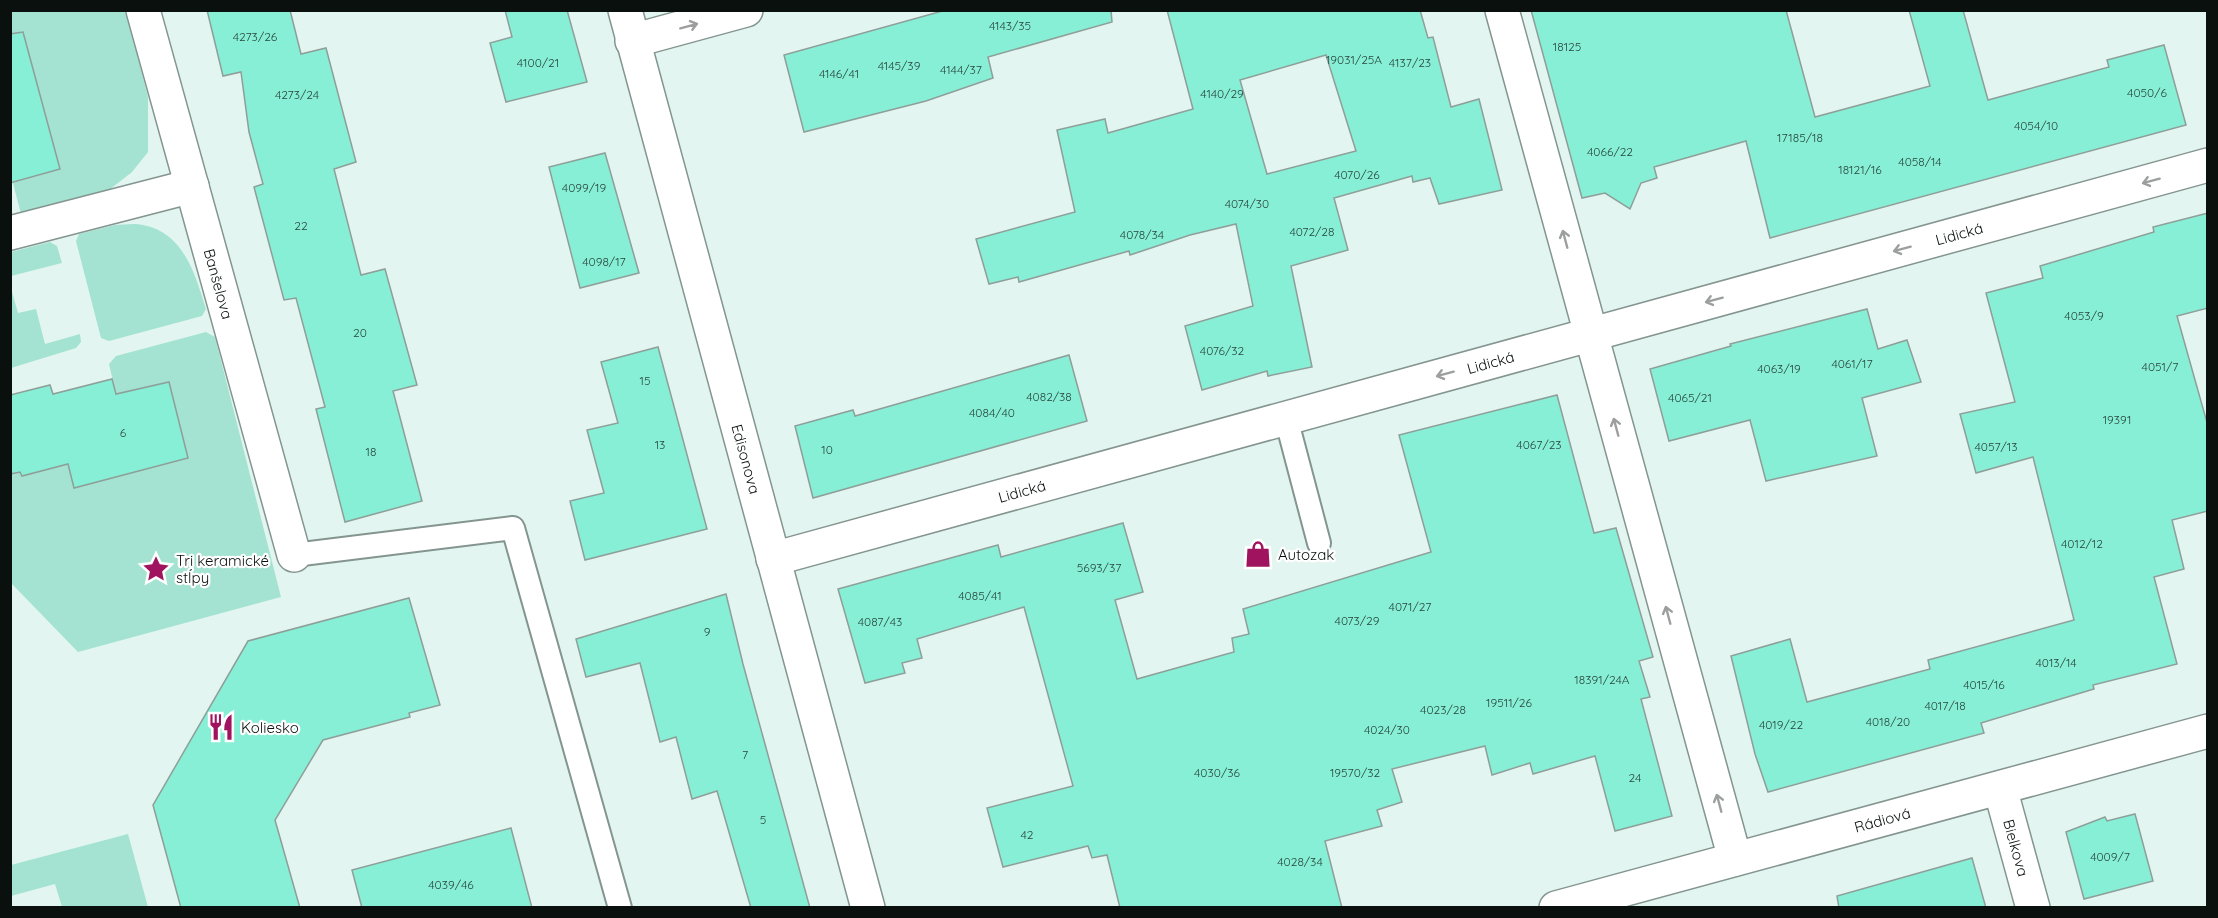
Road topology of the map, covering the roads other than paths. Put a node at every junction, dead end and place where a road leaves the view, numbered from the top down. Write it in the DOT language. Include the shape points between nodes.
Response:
graph roads {
  1 [pos="143,10"];
  2 [pos="746,10"];
  3 [pos="1502,10"];
  4 [pos="629,26"];
  5 [pos="2208,165"];
  6 [pos="192,186"];
  7 [pos="10,233"];
  8 [pos="1591,334"];
  9 [pos="1286,418"];
  10 [pos="1319,543"];
  11 [pos="294,555"];
  12 [pos="773,559"];
  13 [pos="2208,731"];
  14 [pos="2000,788"];
  15 [pos="1735,859"];
  16 [pos="621,908"];
  17 [pos="868,908"];
  18 [pos="1556,908"];
  19 [pos="2033,908"];
  1 -- 6 [label="street, Banšelova"];
  4 -- 2 [label="street, one-way"];
  8 -- 3 [label="street, one-way"];
  4 -- 12 [label="street, Edisonova"];
  5 -- 8 [label="street, Lidická, one-way"];
  6 -- 7 [label="street"];
  6 -- 11 [label="street, Banšelova"];
  8 -- 9 [label="street, Lidická, one-way"];
  15 -- 8 [label="street, one-way"];
  9 -- 10 [label="lane"];
  9 -- 12 [label="street, Lidická"];
  11 -- 16 [label="lane" via="513,528"];
  12 -- 17 [label="street, Edisonova"];
  13 -- 14 [label="street, Rádiová"];
  14 -- 15 [label="street, Rádiová"];
  14 -- 19 [label="street, Bielkova"];
  15 -- 18 [label="street, Rádiová"];
}
